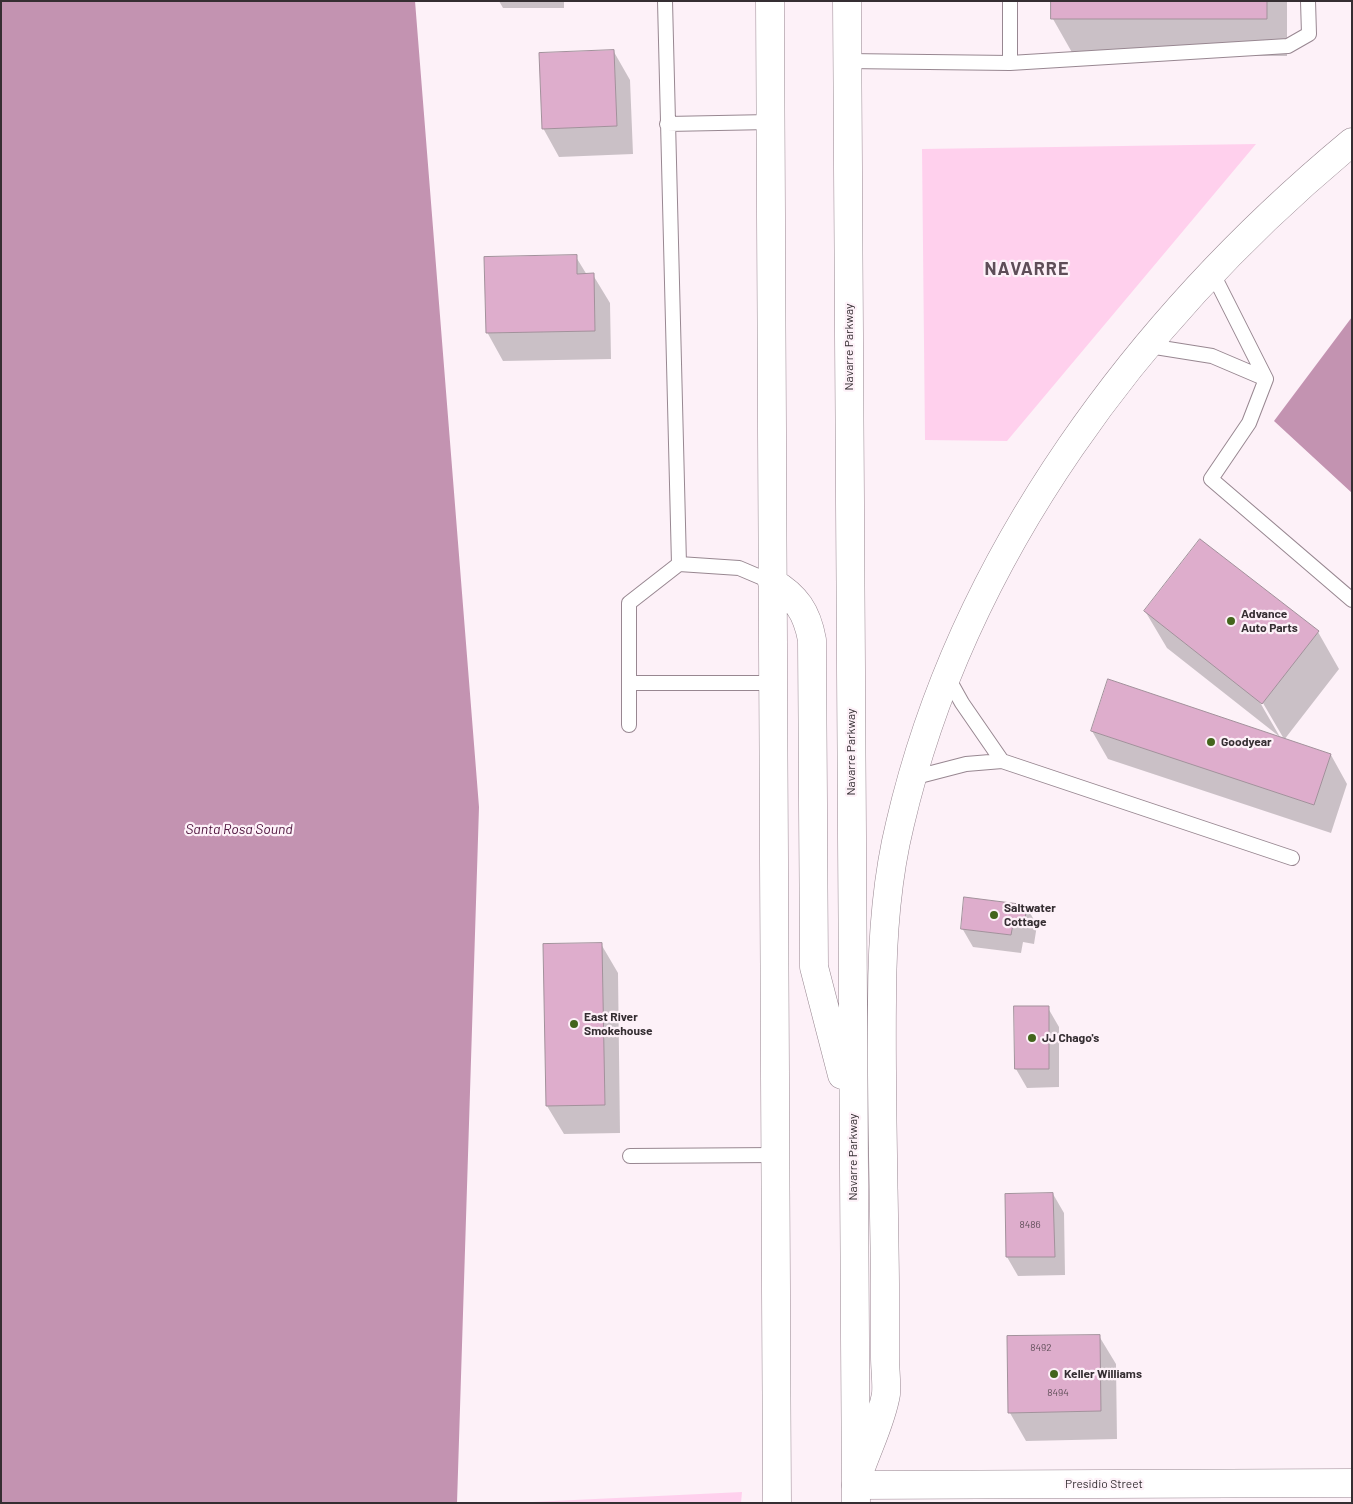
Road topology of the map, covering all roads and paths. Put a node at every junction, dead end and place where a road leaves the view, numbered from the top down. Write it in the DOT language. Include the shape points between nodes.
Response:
graph roads {
  1 [pos="666,1"];
  2 [pos="770,1"];
  3 [pos="846,1"];
  4 [pos="1010,1"];
  5 [pos="1308,1"];
  6 [pos="847,61"];
  7 [pos="1010,63"];
  8 [pos="770,122"];
  9 [pos="667,124"];
  10 [pos="1352,142"];
  11 [pos="1213,274"];
  12 [pos="1149,346"];
  13 [pos="1266,379"];
  14 [pos="678,564"];
  15 [pos="772,582"];
  16 [pos="1352,600"];
  17 [pos="947,675"];
  18 [pos="629,683"];
  19 [pos="773,683"];
  20 [pos="629,725"];
  21 [pos="1002,761"];
  22 [pos="912,778"];
  23 [pos="1292,858"];
  24 [pos="852,1118"];
  25 [pos="776,1155"];
  26 [pos="630,1156"];
  27 [pos="1352,1483"];
  28 [pos="856,1494"];
  29 [pos="777,1503"];
  1 -- 9 [label="lane"];
  2 -- 8 [label="main road"];
  3 -- 6 [label="main road, Navarre Parkway"];
  4 -- 7 [label="lane"];
  5 -- 7 [label="lane" via="1309,34 1288,46"];
  6 -- 7 [label="lane"];
  6 -- 24 [label="main road, Navarre Parkway"];
  8 -- 9 [label="lane"];
  8 -- 15 [label="main road"];
  9 -- 14 [label="lane"];
  10 -- 11 [label="main road" via="1289,197"];
  11 -- 12 [label="main road"];
  11 -- 13 [label="lane"];
  12 -- 13 [label="lane" via="1212,356"];
  12 -- 17 [label="main road" via="1108,396 1035,500 991,578"];
  13 -- 16 [label="lane" via="1249,423 1211,479"];
  14 -- 15 [label="lane" via="738,568"];
  14 -- 18 [label="lane" via="629,603"];
  15 -- 19 [label="main road"];
  15 -- 24 [label="main road" via="798,601 812,640 814,967"];
  17 -- 21 [label="lane"];
  17 -- 22 [label="main road"];
  18 -- 19 [label="lane"];
  18 -- 20 [label="lane"];
  19 -- 25 [label="main road"];
  21 -- 22 [label="lane" via="966,764"];
  21 -- 23 [label="lane"];
  22 -- 28 [label="main road" via="899,826 883,949 886,1395"];
  24 -- 28 [label="main road, Navarre Parkway"];
  25 -- 26 [label="lane"];
  25 -- 29 [label="main road"];
  27 -- 28 [label="main road, Presidio Street"];
}
